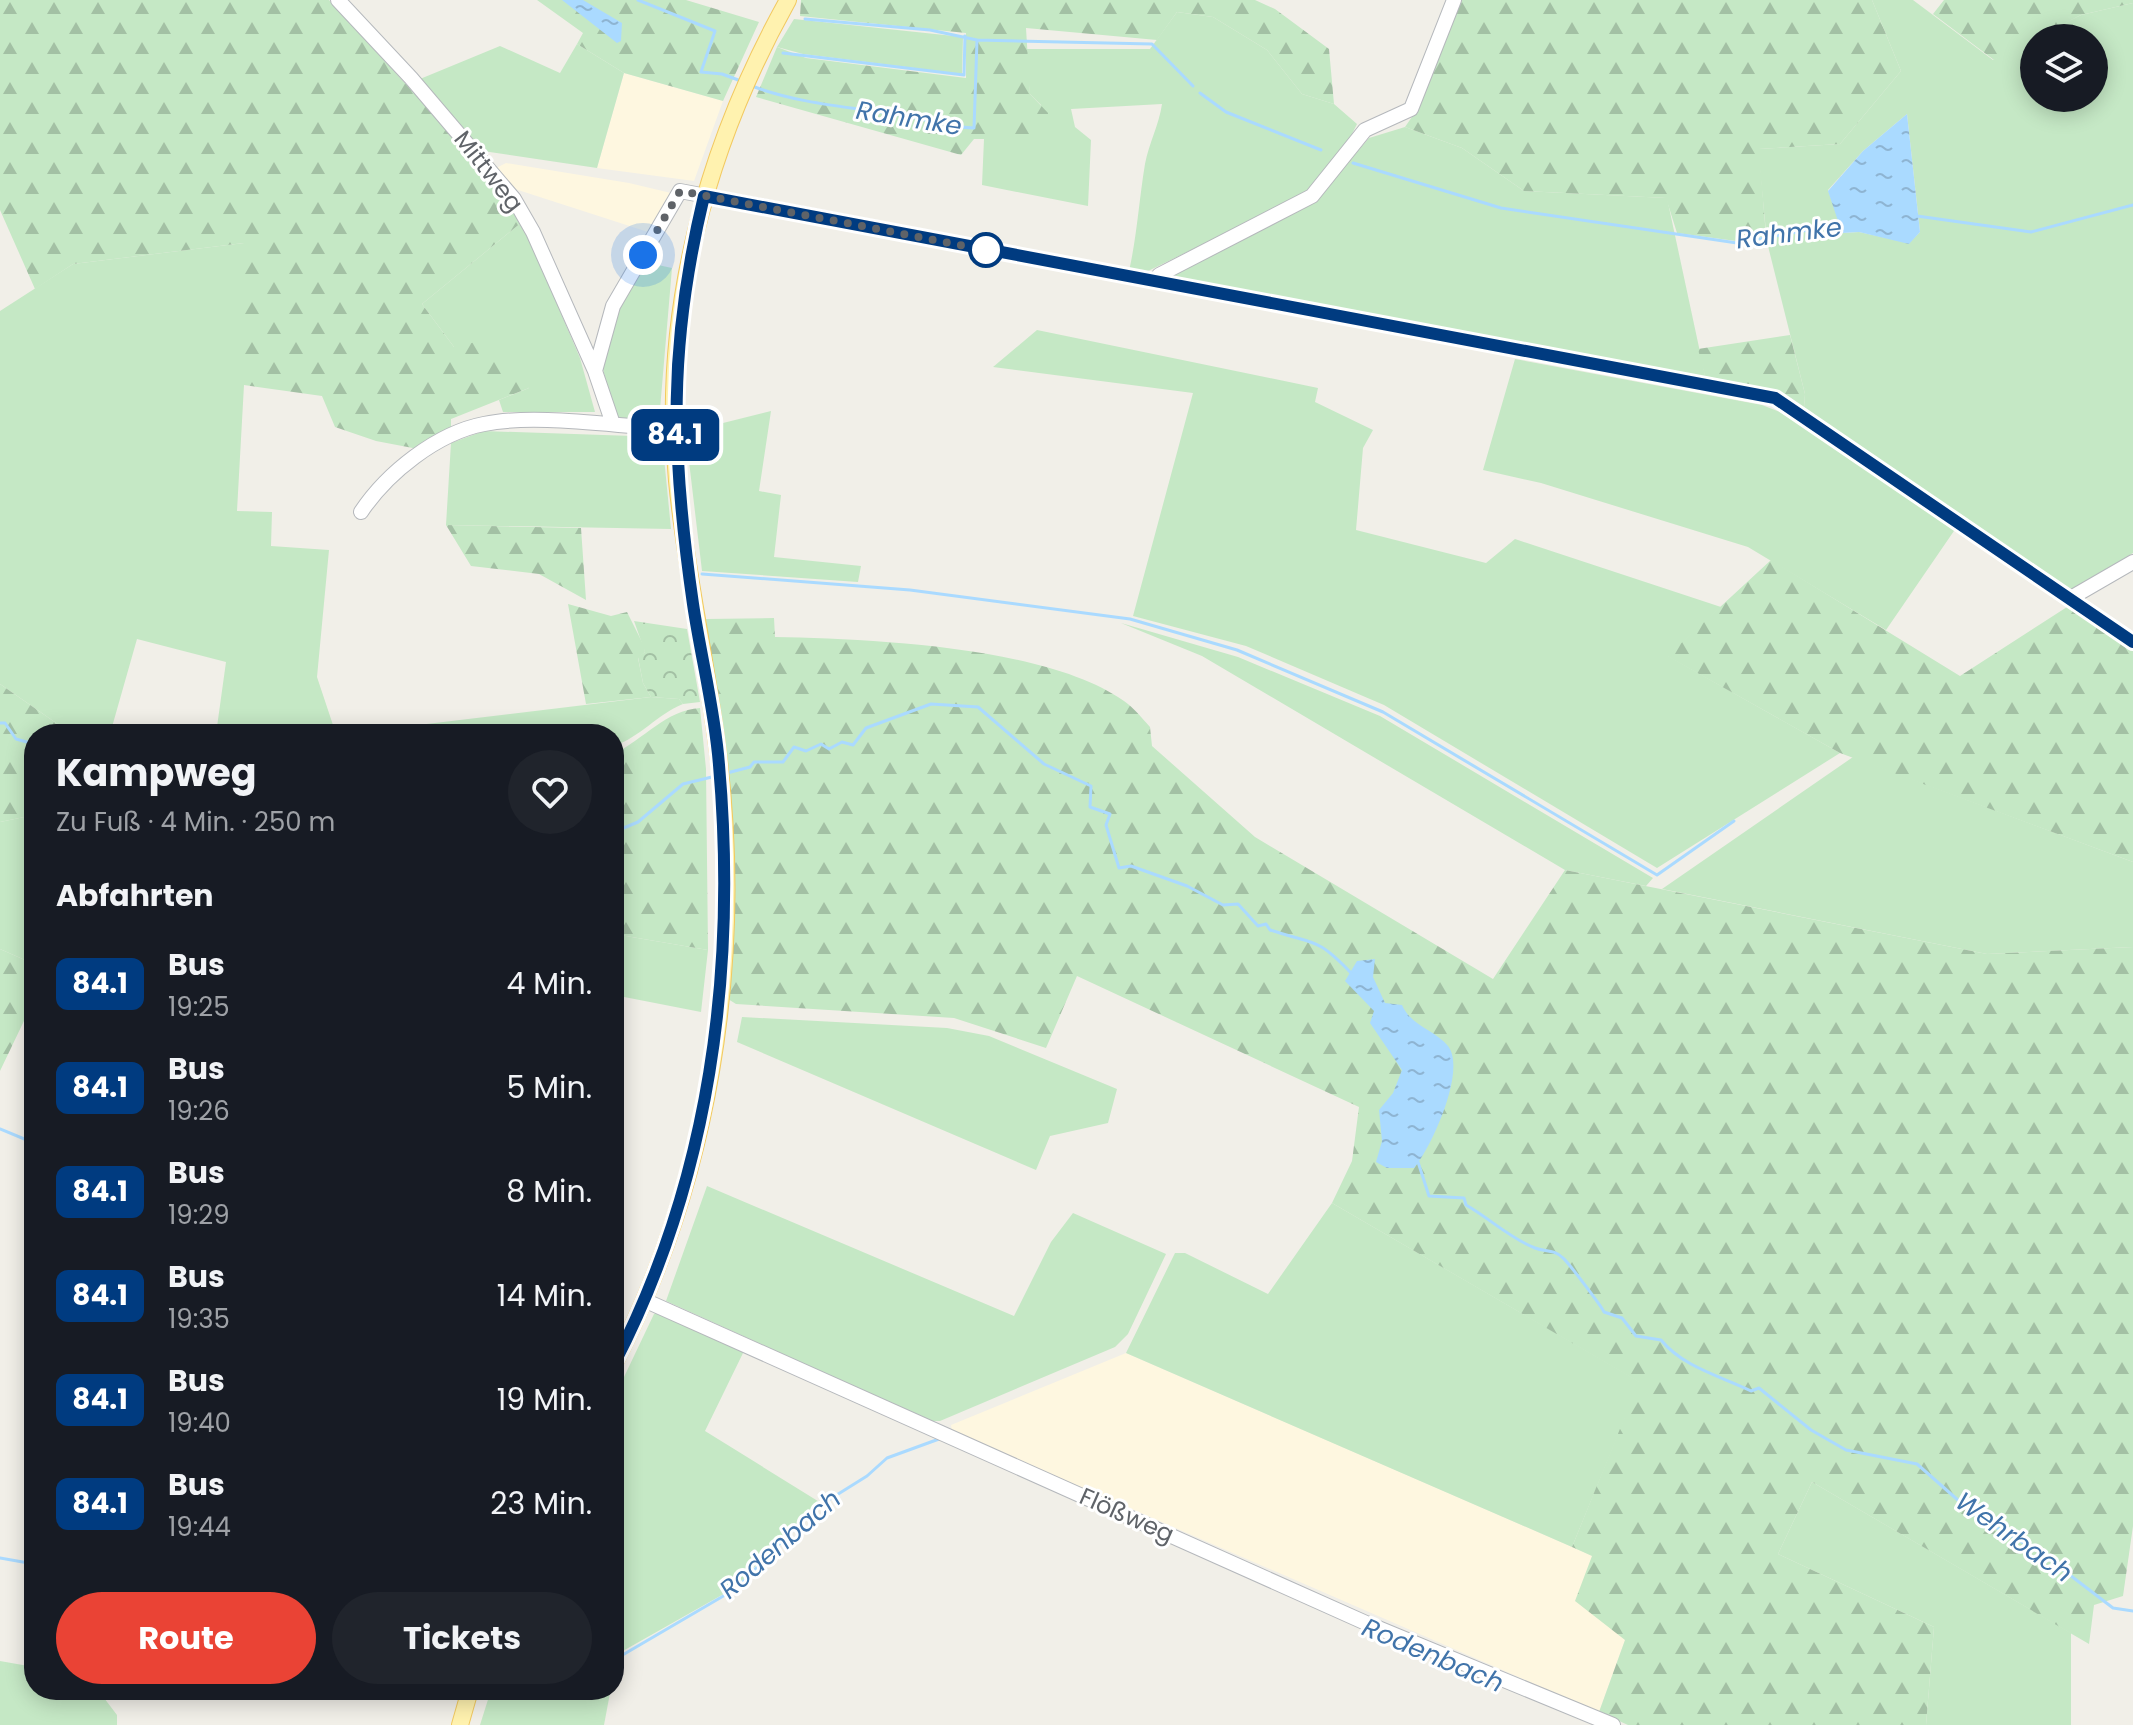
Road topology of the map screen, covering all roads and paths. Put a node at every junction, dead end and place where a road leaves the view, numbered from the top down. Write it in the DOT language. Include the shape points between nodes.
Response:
graph roads {
  1 [pos="338,0"];
  2 [pos="788,0"];
  3 [pos="1454,0"];
  4 [pos="704,196"];
  5 [pos="1156,282"];
  6 [pos="595,371"];
  7 [pos="613,424"];
  8 [pos="675,429"];
  9 [pos="361,512"];
  10 [pos="2133,562"];
  11 [pos="2069,599"];
  12 [pos="2133,642"];
  13 [pos="644,1300"];
  14 [pos="624,1343"];
  15 [pos="467,1700"];
  16 [pos="460,1725"];
  17 [pos="1613,1725"];
  1 -- 6 [label="street, Mittweg" via="514,199"];
  2 -- 4 [label="main road" via="721,141"];
  3 -- 5 [label="street" via="1411,109 1365,130 1312,196 1159,275"];
  4 -- 5 [label="street"];
  4 -- 6 [label="street" via="680,191 613,306"];
  4 -- 8 [label="main road" via="682,302"];
  5 -- 11 [label="street" via="1775,398"];
  6 -- 7 [label="street, Mittweg"];
  7 -- 8 [label="street"];
  7 -- 9 [label="street" via="471,427 388,478"];
  8 -- 13 [label="main road" via="683,535 719,761 725,936 717,1035 691,1163"];
  10 -- 11 [label="street"];
  11 -- 12 [label="street"];
  13 -- 14 [label="main road"];
  13 -- 17 [label="street, Flößweg" via="1366,1623"];
  15 -- 16 [label="main road"];
}
